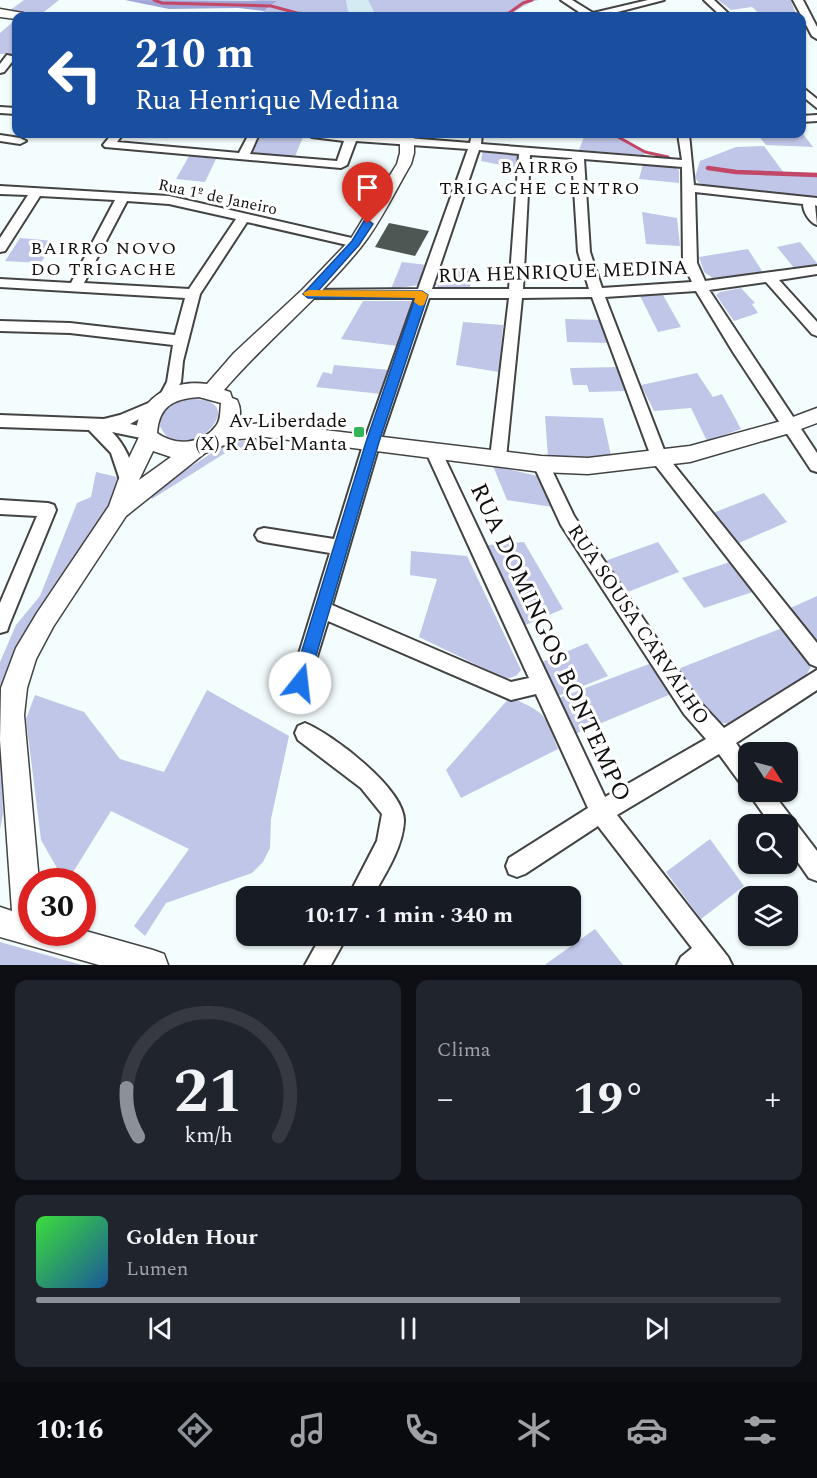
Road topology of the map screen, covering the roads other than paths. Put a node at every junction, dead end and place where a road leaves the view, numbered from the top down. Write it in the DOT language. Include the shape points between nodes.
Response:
graph roads {
  1 [pos="566,0"];
  2 [pos="659,0"];
  3 [pos="709,0"];
  4 [pos="643,4"];
  5 [pos="586,12"];
  6 [pos="609,12"];
  7 [pos="654,12"];
  8 [pos="722,12"];
  9 [pos="817,15"];
  10 [pos="806,17"];
  11 [pos="817,36"];
  12 [pos="9,57"];
  13 [pos="0,70"];
  14 [pos="806,94"];
  15 [pos="817,105"];
  16 [pos="0,138"];
  17 [pos="114,138"];
  18 [pos="252,138"];
  19 [pos="351,138"];
  20 [pos="408,138"];
  21 [pos="442,138"];
  22 [pos="685,138"];
  23 [pos="476,139"];
  24 [pos="20,141"];
  25 [pos="525,150"];
  26 [pos="578,155"];
  27 [pos="243,157"];
  28 [pos="688,164"];
  29 [pos="688,189"];
  30 [pos="0,190"];
  31 [pos="36,192"];
  32 [pos="124,196"];
  33 [pos="813,202"];
  34 [pos="243,218"];
  35 [pos="817,221"];
  36 [pos="356,243"];
  37 [pos="0,248"];
  38 [pos="817,270"];
  39 [pos="769,277"];
  40 [pos="0,283"];
  41 [pos="700,286"];
  42 [pos="75,287"];
  43 [pos="516,293"];
  44 [pos="597,293"];
  45 [pos="193,294"];
  46 [pos="308,294"];
  47 [pos="422,295"];
  48 [pos="0,326"];
  49 [pos="817,331"];
  50 [pos="182,341"];
  51 [pos="211,392"];
  52 [pos="161,401"];
  53 [pos="230,405"];
  54 [pos="817,416"];
  55 [pos="0,421"];
  56 [pos="98,425"];
  57 [pos="790,426"];
  58 [pos="266,430"];
  59 [pos="148,435"];
  60 [pos="372,442"];
  61 [pos="205,444"];
  62 [pos="433,450"];
  63 [pos="498,458"];
  64 [pos="659,458"];
  65 [pos="542,464"];
  66 [pos="817,466"];
  67 [pos="128,481"];
  68 [pos="0,507"];
  69 [pos="119,509"];
  70 [pos="264,536"];
  71 [pos="340,547"];
  72 [pos="321,609"];
  73 [pos="1,620"];
  74 [pos="817,658"];
  75 [pos="817,678"];
  76 [pos="300,683"];
  77 [pos="542,684"];
  78 [pos="305,733"];
  79 [pos="722,741"];
  80 [pos="738,763"];
  81 [pos="767,802"];
  82 [pos="601,812"];
  83 [pos="776,814"];
  84 [pos="798,844"];
  85 [pos="517,866"];
  86 [pos="27,868"];
  87 [pos="817,870"];
  88 [pos="365,886"];
  89 [pos="0,922"];
  90 [pos="18,927"];
  91 [pos="86,946"];
  92 [pos="329,946"];
  93 [pos="714,958"];
  94 [pos="153,965"];
  95 [pos="317,965"];
  96 [pos="689,965"];
  1 -- 5 [label="street"];
  2 -- 4 [label="street"];
  3 -- 8 [label="street"];
  4 -- 6 [label="street"];
  4 -- 7 [label="street"];
  9 -- 10 [label="street"];
  10 -- 11 [label="street"];
  12 -- 13 [label="street"];
  14 -- 15 [label="street"];
  16 -- 24 [label="street"];
  17 -- 27 [label="street" via="109,145"];
  18 -- 27 [label="street"];
  19 -- 27 [label="street" via="340,165"];
  20 -- 36 [label="street" via="404,164"];
  21 -- 23 [label="street"];
  22 -- 28 [label="street"];
  23 -- 25 [label="street"];
  23 -- 47 [label="street"];
  25 -- 26 [label="street"];
  25 -- 43 [label="street"];
  26 -- 28 [label="street"];
  26 -- 44 [label="street" via="584,252"];
  28 -- 29 [label="street"];
  29 -- 33 [label="street"];
  29 -- 41 [label="street" via="688,254"];
  30 -- 31 [label="street, Rua 1º de Janeiro"];
  31 -- 32 [label="street, Rua 1º de Janeiro"];
  31 -- 37 [label="street"];
  32 -- 34 [label="street, Rua 1º de Janeiro" via="169,200"];
  32 -- 42 [label="street"];
  33 -- 35 [label="street" via="809,209"];
  34 -- 36 [label="street, Rua 1º de Janeiro"];
  34 -- 45 [label="street"];
  36 -- 46 [label="street"];
  38 -- 39 [label="street, RUA HENRIQUE MEDINA"];
  39 -- 41 [label="street, RUA HENRIQUE MEDINA"];
  39 -- 49 [label="street"];
  40 -- 42 [label="street"];
  41 -- 44 [label="street, RUA HENRIQUE MEDINA"];
  41 -- 57 [label="street"];
  42 -- 45 [label="street"];
  43 -- 44 [label="street, RUA HENRIQUE MEDINA"];
  43 -- 47 [label="street, RUA HENRIQUE MEDINA"];
  43 -- 63 [label="street"];
  44 -- 64 [label="street"];
  45 -- 50 [label="street"];
  46 -- 47 [label="street, RUA HENRIQUE MEDINA"];
  46 -- 51 [label="street"];
  47 -- 60 [label="street"];
  48 -- 50 [label="street" via="69,328"];
  50 -- 52 [label="street" via="174,382"];
  51 -- 52 [label="street" via="193,390"];
  51 -- 53 [label="street"];
  52 -- 56 [label="street" via="124,420"];
  52 -- 59 [label="street" via="147,418"];
  53 -- 58 [label="street"];
  53 -- 61 [label="street" via="230,421 225,430"];
  54 -- 57 [label="street"];
  55 -- 56 [label="street"];
  56 -- 59 [label="street"];
  56 -- 67 [label="street" via="123,457"];
  57 -- 64 [label="street" via="706,450"];
  57 -- 66 [label="street"];
  58 -- 60 [label="street"];
  58 -- 61 [label="street" via="238,432"];
  59 -- 61 [label="street" via="157,445 174,451"];
  59 -- 67 [label="street"];
  60 -- 62 [label="street"];
  60 -- 71 [label="street"];
  61 -- 69 [label="street"];
  62 -- 63 [label="street"];
  62 -- 77 [label="street, RUA DOMINGOS BONTEMPO"];
  63 -- 65 [label="street"];
  64 -- 65 [label="street" via="588,466"];
  64 -- 74 [label="street"];
  65 -- 79 [label="street, RUA SOUSA CARVALHO" via="567,520 691,707"];
  67 -- 69 [label="street"];
  68 -- 73 [label="street" via="48,510"];
  69 -- 86 [label="street" via="45,620 25,656 14,688 11,715"];
  70 -- 71 [label="street"];
  71 -- 72 [label="street"];
  72 -- 76 [label="street"];
  72 -- 77 [label="street" via="511,691"];
  75 -- 79 [label="street"];
  77 -- 82 [label="street, RUA DOMINGOS BONTEMPO"];
  78 -- 88 [label="street" via="381,792 393,812 393,828"];
  79 -- 80 [label="street, RUA SOUSA CARVALHO"];
  79 -- 82 [label="street"];
  81 -- 83 [label="street"];
  82 -- 85 [label="street"];
  82 -- 93 [label="street, RUA DOMINGOS BONTEMPO"];
  84 -- 87 [label="street"];
  89 -- 90 [label="street"];
  91 -- 94 [label="street"];
  92 -- 95 [label="street"];
  93 -- 96 [label="street"];
}
